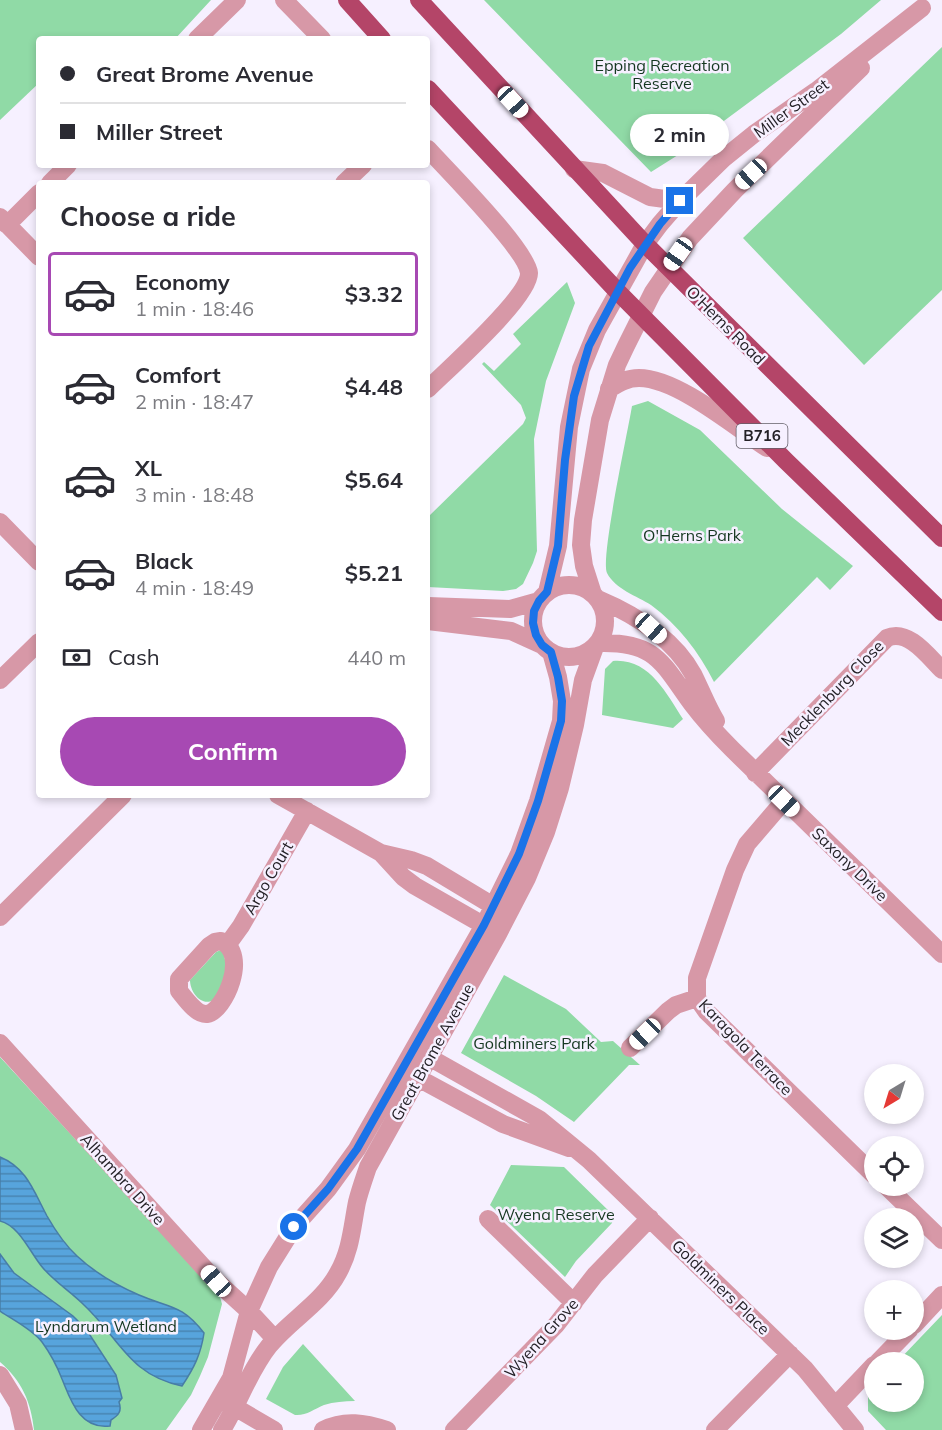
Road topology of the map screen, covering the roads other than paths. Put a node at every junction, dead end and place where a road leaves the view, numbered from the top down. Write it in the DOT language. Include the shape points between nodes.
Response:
graph roads {
  1 [pos="237,0"];
  2 [pos="284,0"];
  3 [pos="347,0"];
  4 [pos="419,0"];
  5 [pos="926,4"];
  6 [pos="200,36"];
  7 [pos="319,36"];
  8 [pos="379,36"];
  9 [pos="430,91"];
  10 [pos="430,151"];
  11 [pos="65,168"];
  12 [pos="360,168"];
  13 [pos="574,169"];
  14 [pos="53,180"];
  15 [pos="347,180"];
  16 [pos="36,196"];
  17 [pos="680,201"];
  18 [pos="4,221"];
  19 [pos="645,244"];
  20 [pos="36,254"];
  21 [pos="668,268"];
  22 [pos="618,292"];
  23 [pos="642,315"];
  24 [pos="430,387"];
  25 [pos="609,389"];
  26 [pos="786,461"];
  27 [pos="0,522"];
  28 [pos="942,538"];
  29 [pos="36,559"];
  30 [pos="543,596"];
  31 [pos="596,597"];
  32 [pos="430,606"];
  33 [pos="942,612"];
  34 [pos="430,621"];
  35 [pos="36,645"];
  36 [pos="597,645"];
  37 [pos="546,649"];
  38 [pos="942,670"];
  39 [pos="0,680"];
  40 [pos="732,749"];
  41 [pos="755,772"];
  42 [pos="120,798"];
  43 [pos="283,798"];
  44 [pos="784,801"];
  45 [pos="307,811"];
  46 [pos="381,853"];
  47 [pos="501,910"];
  48 [pos="0,917"];
  49 [pos="491,929"];
  50 [pos="228,944"];
  51 [pos="942,954"];
  52 [pos="697,998"];
  53 [pos="0,1043"];
  54 [pos="630,1048"];
  55 [pos="421,1053"];
  56 [pos="410,1073"];
  57 [pos="579,1151"];
  58 [pos="864,1165"];
  59 [pos="896,1196"];
  60 [pos="650,1218"];
  61 [pos="488,1219"];
  62 [pos="942,1240"];
  63 [pos="942,1295"];
  64 [pos="574,1303"];
  65 [pos="249,1311"];
  66 [pos="924,1314"];
  67 [pos="275,1339"];
  68 [pos="899,1340"];
  69 [pos="888,1352"];
  70 [pos="790,1354"];
  71 [pos="0,1375"];
  72 [pos="864,1376"];
  73 [pos="228,1403"];
  74 [pos="835,1406"];
  75 [pos="24,1430"];
  76 [pos="201,1430"];
  77 [pos="222,1430"];
  78 [pos="274,1430"];
  79 [pos="323,1430"];
  80 [pos="387,1430"];
  81 [pos="454,1430"];
  82 [pos="716,1430"];
  83 [pos="855,1430"];
  1 -- 6 [label="street"];
  2 -- 7 [label="street"];
  3 -- 8 [label="main road"];
  4 -- 13 [label="main road, O'Herns Road"];
  5 -- 17 [label="street, Miller Street" via="816,91 754,134"];
  5 -- 21 [label="street, Miller Street" via="735,190"];
  9 -- 22 [label="main road, B716"];
  10 -- 24 [label="street" via="506,235 533,283 527,300 502,317"];
  11 -- 14 [label="street"];
  12 -- 15 [label="street"];
  13 -- 17 [label="street" via="603,173 650,196"];
  13 -- 19 [label="main road, O'Herns Road"];
  16 -- 18 [label="street"];
  17 -- 19 [label="street, Miller Street"];
  18 -- 20 [label="street"];
  19 -- 21 [label="main road, O'Herns Road"];
  19 -- 22 [label="street, Miller Street"];
  21 -- 23 [label="street, Miller Street"];
  21 -- 28 [label="main road, O'Herns Road"];
  22 -- 23 [label="main road, B716"];
  22 -- 30 [label="street" via="589,346 574,396 558,546"];
  23 -- 25 [label="street"];
  23 -- 26 [label="main road, B716"];
  25 -- 26 [label="street" via="622,381 639,378 681,390"];
  25 -- 31 [label="street" via="600,420 581,545 584,567"];
  26 -- 33 [label="main road, B716"];
  27 -- 29 [label="street"];
  30 -- 31 [label="street" via="558,586 570,585 582,587"];
  30 -- 32 [label="street" via="510,609"];
  30 -- 37 [label="street" via="534,611 533,623"];
  31 -- 36 [label="street" via="606,621"];
  31 -- 40 [label="street, Saxony Drive" via="651,628 679,656 692,672"];
  34 -- 37 [label="street" via="511,631"];
  35 -- 39 [label="street"];
  36 -- 37 [label="street" via="574,657 562,657"];
  36 -- 40 [label="street, Saxony Drive" via="630,645 655,656"];
  36 -- 47 [label="street, Great Brome Avenue" via="583,680 549,821 527,878"];
  37 -- 47 [label="street, Great Brome Avenue" via="558,677 561,721"];
  38 -- 41 [label="street, Mecklenburg Close" via="912,642 897,636 887,638"];
  40 -- 41 [label="street, Saxony Drive"];
  41 -- 44 [label="street, Saxony Drive"];
  42 -- 48 [label="street"];
  43 -- 45 [label="street"];
  44 -- 51 [label="street, Saxony Drive"];
  44 -- 52 [label="street, Karagola Terrace" via="756,831 742,854 697,978"];
  45 -- 46 [label="street"];
  45 -- 50 [label="street, Argo Court"];
  46 -- 47 [label="street" via="427,867"];
  46 -- 49 [label="street" via="415,886"];
  47 -- 49 [label="street, Great Brome Avenue"];
  49 -- 55 [label="street, Great Brome Avenue"];
  52 -- 54 [label="street" via="676,1005"];
  52 -- 58 [label="street, Karagola Terrace"];
  53 -- 65 [label="street, Alhambra Drive" via="216,1281"];
  55 -- 56 [label="street, Great Brome Avenue"];
  55 -- 57 [label="street, Goldminers Place" via="530,1113"];
  56 -- 57 [label="street, Goldminers Place" via="502,1124"];
  56 -- 65 [label="street, Great Brome Avenue" via="344,1169 294,1227"];
  56 -- 67 [label="street, Great Brome Avenue" via="368,1167 350,1243 338,1274 316,1302"];
  57 -- 60 [label="street, Goldminers Place"];
  59 -- 62 [label="street"];
  60 -- 64 [label="street, Wyena Grove" via="595,1275"];
  60 -- 70 [label="street, Goldminers Place"];
  61 -- 64 [label="street"];
  63 -- 66 [label="street"];
  64 -- 81 [label="street, Wyena Grove"];
  65 -- 67 [label="street, Alhambra Drive"];
  65 -- 73 [label="street, Great Brome Avenue"];
  67 -- 73 [label="street, Great Brome Avenue"];
  68 -- 69 [label="street"];
  70 -- 74 [label="street, Goldminers Place"];
  70 -- 82 [label="street"];
  71 -- 75 [label="street" via="18,1404"];
  72 -- 74 [label="street"];
  73 -- 76 [label="street, Great Brome Avenue"];
  73 -- 77 [label="street, Great Brome Avenue"];
  73 -- 78 [label="street"];
  74 -- 83 [label="street, Goldminers Place"];
  79 -- 80 [label="street" via="355,1422"];
}
